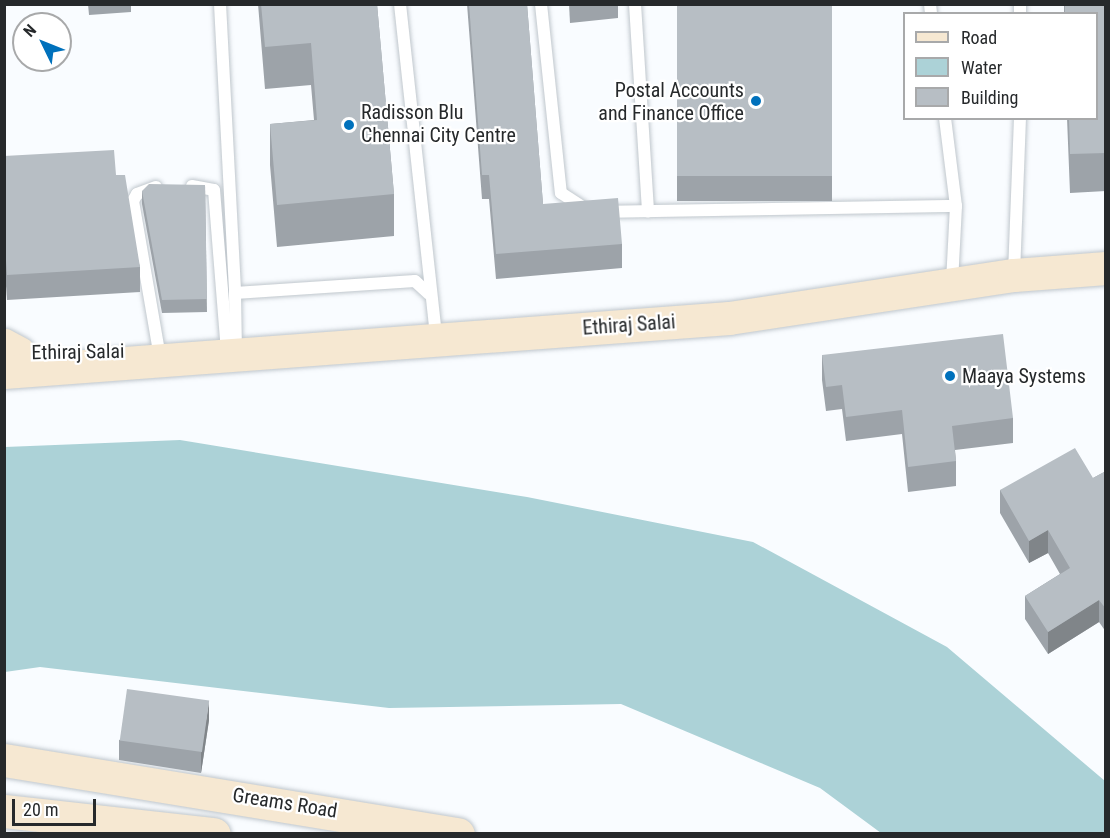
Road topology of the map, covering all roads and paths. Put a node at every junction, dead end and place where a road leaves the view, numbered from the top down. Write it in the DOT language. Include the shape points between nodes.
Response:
graph roads {
  1 [pos="220,4"];
  2 [pos="400,4"];
  3 [pos="541,4"];
  4 [pos="635,4"];
  5 [pos="945,120"];
  6 [pos="1020,120"];
  7 [pos="956,206"];
  8 [pos="648,212"];
  9 [pos="1106,268"];
  10 [pos="1014,275"];
  11 [pos="951,284"];
  12 [pos="235,293"];
  13 [pos="429,294"];
  14 [pos="436,338"];
  15 [pos="232,352"];
  16 [pos="8,356"];
  17 [pos="155,357"];
  18 [pos="4,760"];
  19 [pos="4,811"];
  20 [pos="214,834"];
  21 [pos="458,834"];
  1 -- 12 [label="lane"];
  2 -- 13 [label="lane"];
  3 -- 8 [label="lane" via="561,193 577,206 597,212"];
  4 -- 8 [label="lane"];
  5 -- 7 [label="lane"];
  6 -- 10 [label="lane"];
  7 -- 8 [label="lane"];
  7 -- 11 [label="lane"];
  9 -- 10 [label="main road, Ethiraj Salai"];
  10 -- 11 [label="main road, Ethiraj Salai"];
  11 -- 14 [label="main road, Ethiraj Salai" via="729,318"];
  12 -- 13 [label="lane" via="415,281"];
  12 -- 15 [label="lane"];
  13 -- 14 [label="lane"];
  14 -- 15 [label="main road, Ethiraj Salai"];
  15 -- 17 [label="main road, Ethiraj Salai"];
  15 -- 17 [label="lane" via="214,190 148,187 133,201"];
  16 -- 17 [label="main road, Ethiraj Salai" via="127,348"];
  18 -- 21 [label="main road, Greams Road"];
  19 -- 20 [label="main road"];
}
